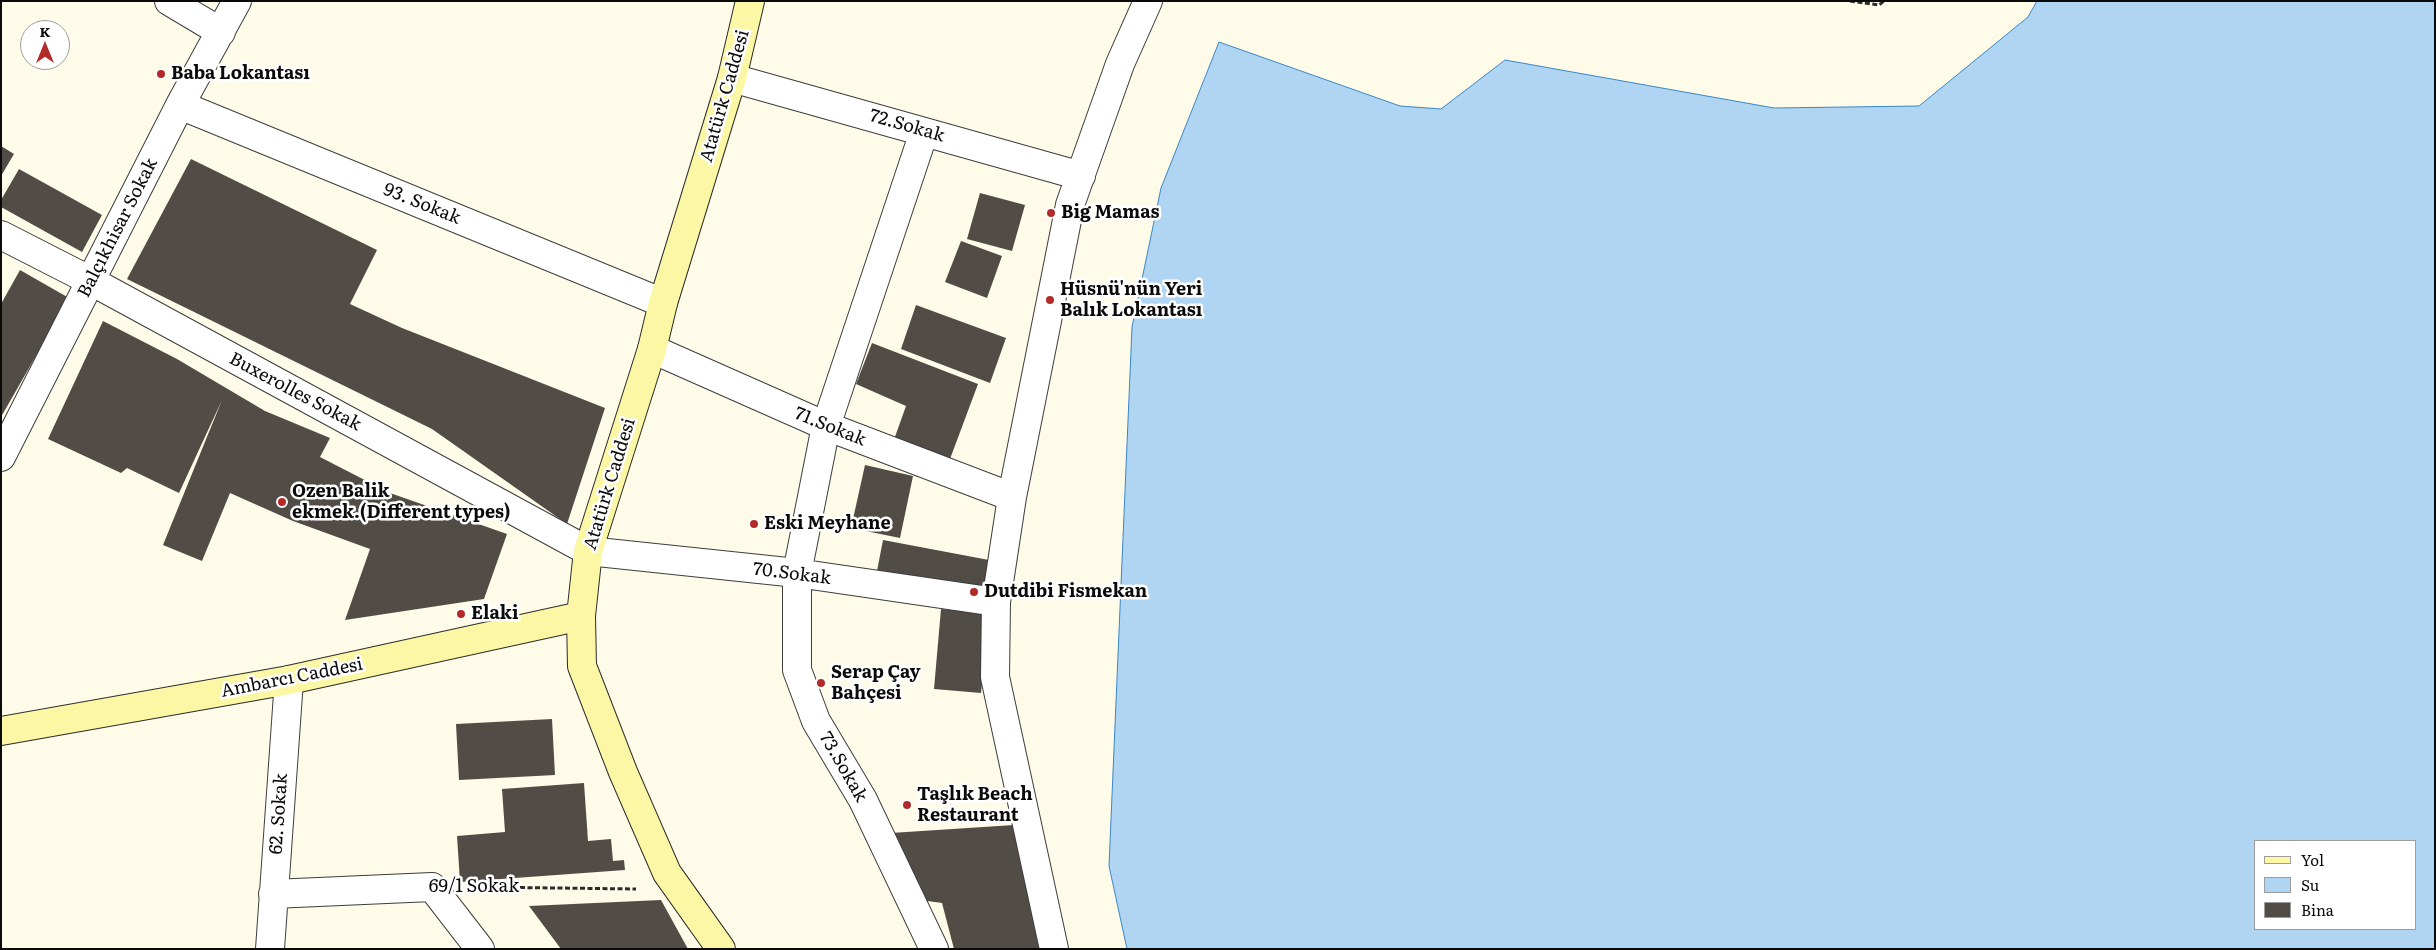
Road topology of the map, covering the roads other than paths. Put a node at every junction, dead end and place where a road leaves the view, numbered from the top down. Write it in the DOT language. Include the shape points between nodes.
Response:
graph roads {
  1 [pos="169,1"];
  2 [pos="237,1"];
  3 [pos="750,1"];
  4 [pos="1148,1"];
  5 [pos="221,32"];
  6 [pos="732,78"];
  7 [pos="180,105"];
  8 [pos="924,132"];
  9 [pos="1081,176"];
  10 [pos="1,235"];
  11 [pos="91,281"];
  12 [pos="663,303"];
  13 [pos="652,349"];
  14 [pos="826,426"];
  15 [pos="1,457"];
  16 [pos="1012,497"];
  17 [pos="588,551"];
  18 [pos="797,574"];
  19 [pos="996,602"];
  20 [pos="581,616"];
  21 [pos="289,680"];
  22 [pos="1,731"];
  23 [pos="274,894"];
  24 [pos="270,949"];
  25 [pos="480,949"];
  26 [pos="721,949"];
  27 [pos="934,949"];
  28 [pos="1054,949"];
  1 -- 5 [label="street"];
  2 -- 5 [label="street, Balçıkhisar Sokak"];
  3 -- 6 [label="main road, Atatürk Caddesi"];
  4 -- 9 [label="street" via="1120,64"];
  5 -- 7 [label="street, Balçıkhisar Sokak"];
  6 -- 8 [label="street, 72.Sokak"];
  6 -- 12 [label="main road, Atatürk Caddesi"];
  7 -- 11 [label="street, Balçıkhisar Sokak"];
  7 -- 12 [label="street, 93. Sokak"];
  8 -- 9 [label="street, 72.Sokak"];
  8 -- 14 [label="street, 73.Sokak"];
  9 -- 16 [label="street" via="1070,205"];
  10 -- 11 [label="street, Buxerolles Sokak"];
  11 -- 15 [label="street, Balçıkhisar Sokak"];
  11 -- 17 [label="street, Buxerolles Sokak"];
  12 -- 13 [label="main road, Atatürk Caddesi"];
  13 -- 14 [label="street, 71.Sokak"];
  13 -- 17 [label="main road, Atatürk Caddesi"];
  14 -- 16 [label="street, 71.Sokak"];
  14 -- 18 [label="street, 73.Sokak"];
  16 -- 19 [label="street"];
  17 -- 18 [label="street, 70.Sokak"];
  17 -- 20 [label="main road, Atatürk Caddesi"];
  18 -- 19 [label="street, 70.Sokak"];
  18 -- 27 [label="street, 73.Sokak" via="797,670 816,721 863,800"];
  19 -- 28 [label="street" via="995,677"];
  20 -- 21 [label="main road, Ambarcı Caddesi"];
  20 -- 26 [label="main road, Atatürk Caddesi" via="582,666 623,772 667,873"];
  21 -- 22 [label="main road, Ambarcı Caddesi"];
  21 -- 23 [label="street, 62. Sokak"];
  23 -- 24 [label="street, 62. Sokak"];
  23 -- 25 [label="street, 69/1 Sokak" via="432,887"];
}
